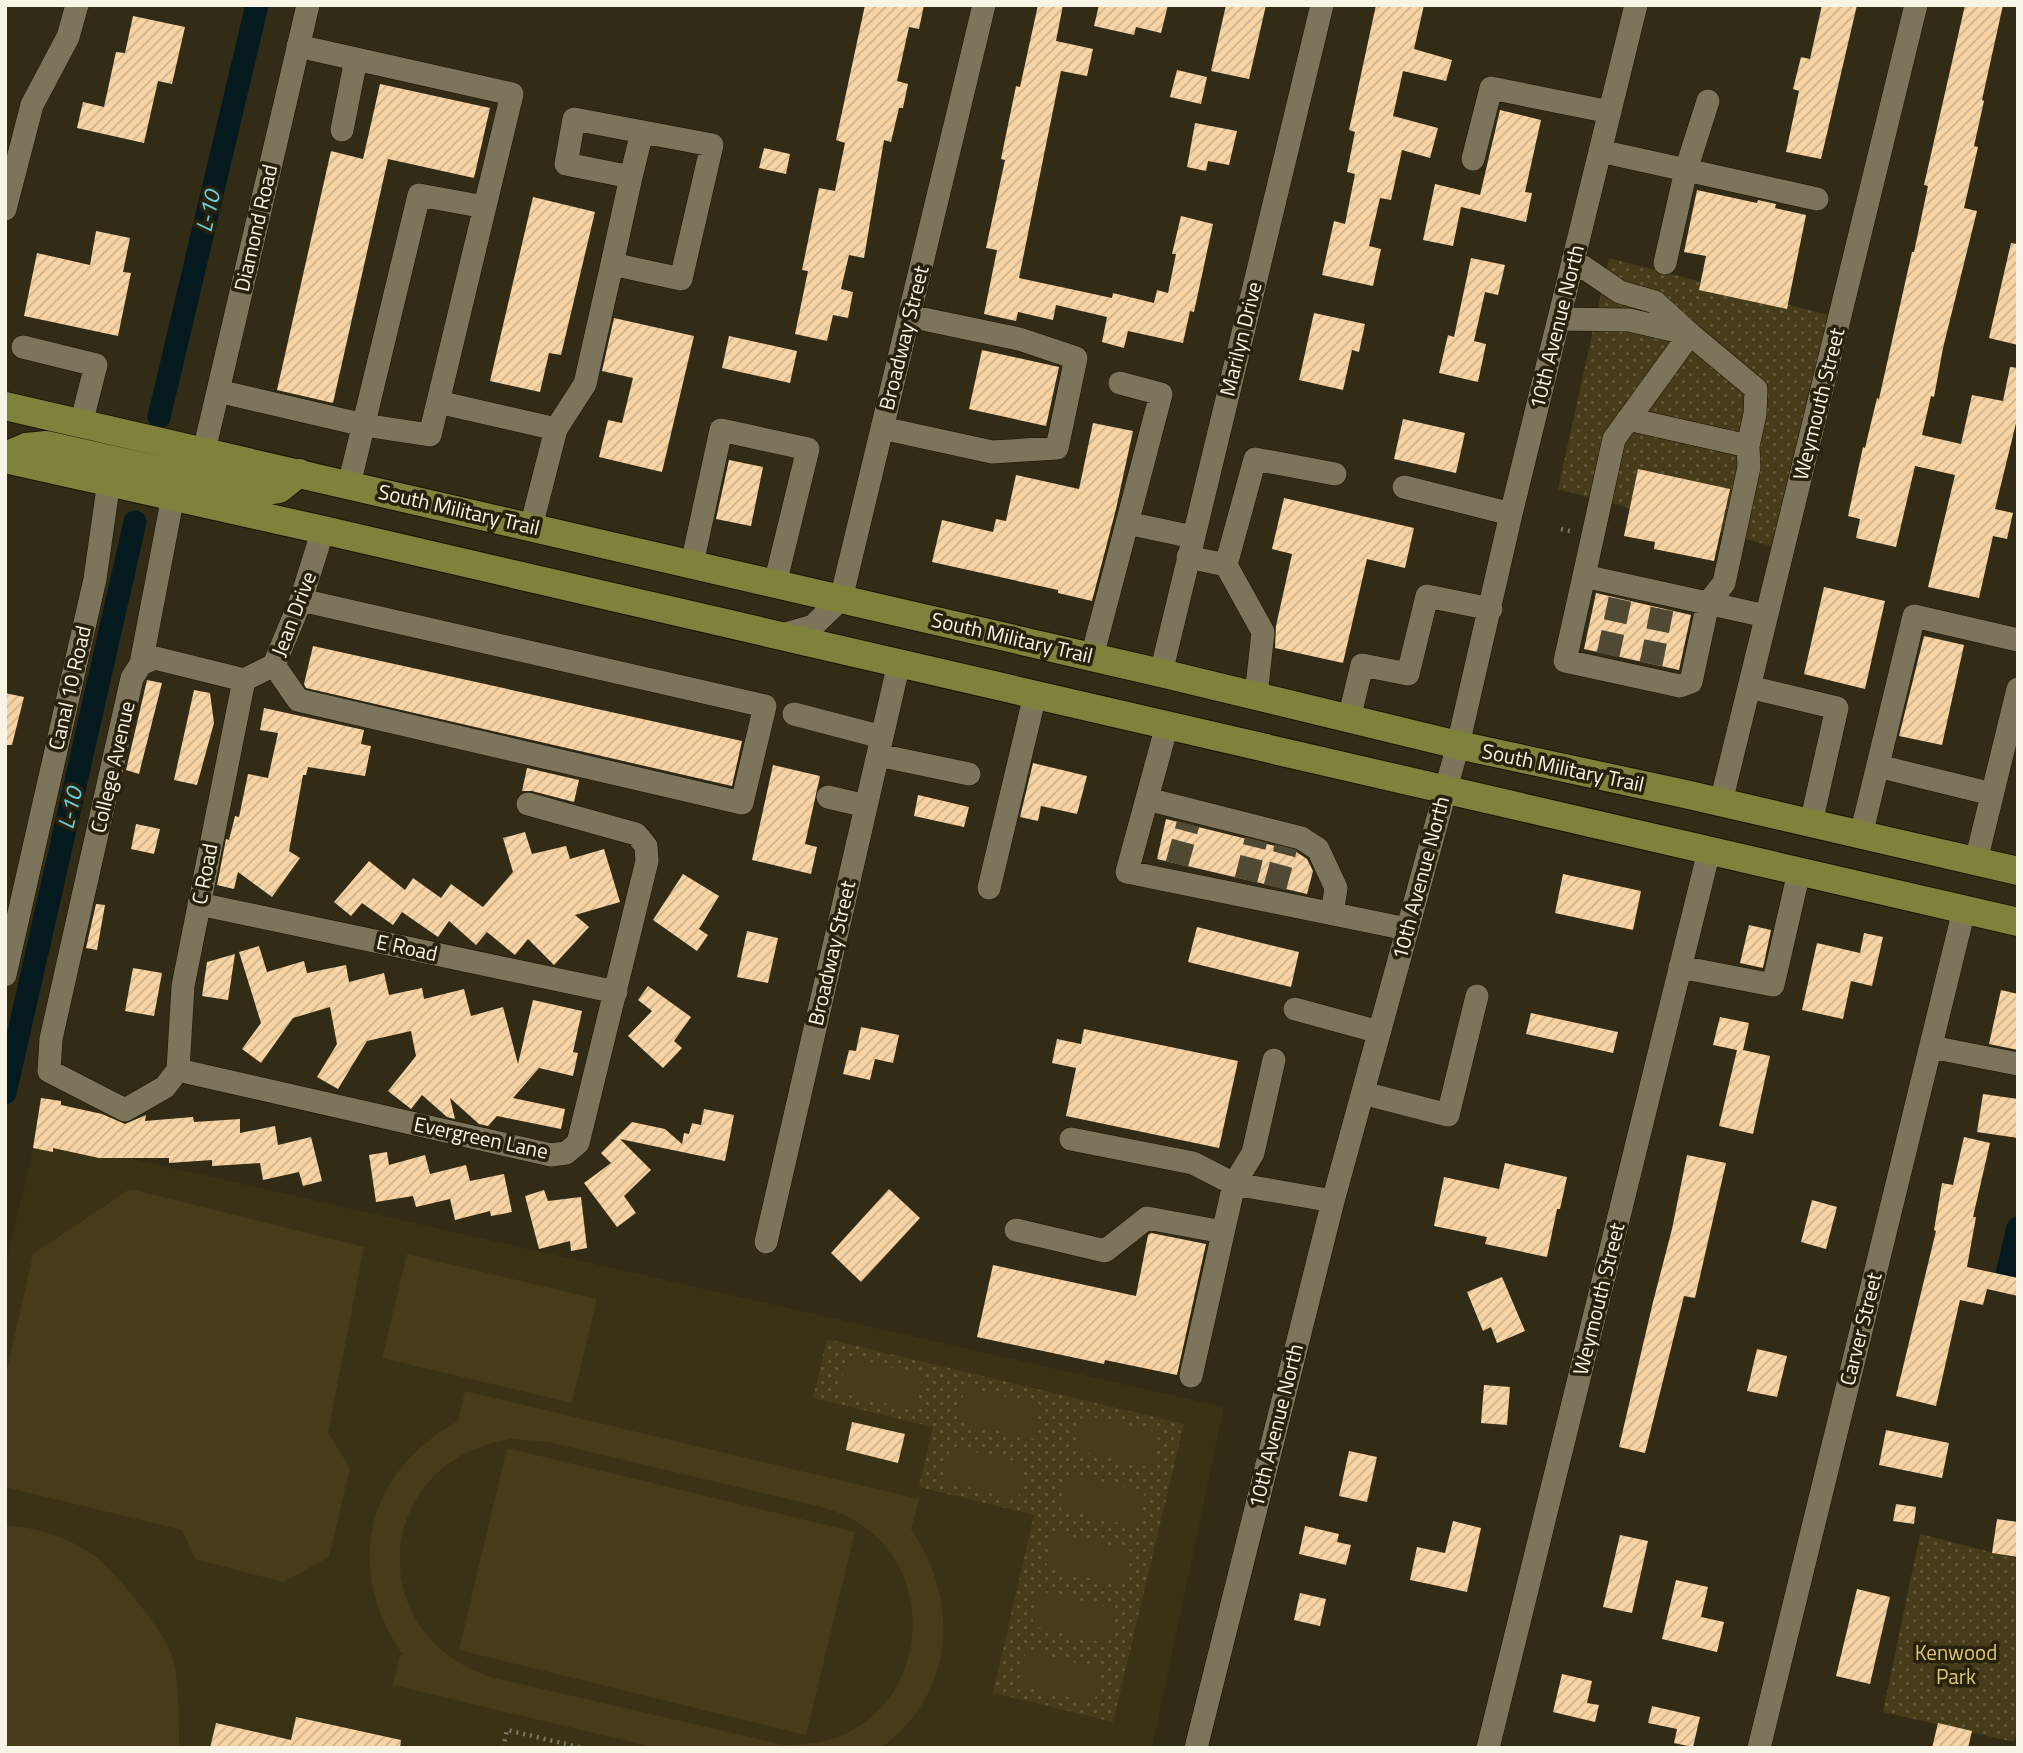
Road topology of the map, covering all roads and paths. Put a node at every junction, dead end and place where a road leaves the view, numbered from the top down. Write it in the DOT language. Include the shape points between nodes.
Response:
graph roads {
  1 [pos="77,5"];
  2 [pos="308,5"];
  3 [pos="984,5"];
  4 [pos="1322,5"];
  5 [pos="1636,5"];
  6 [pos="1916,5"];
  7 [pos="298,46"];
  8 [pos="356,59"];
  9 [pos="1708,101"];
  10 [pos="1610,111"];
  11 [pos="15,129"];
  12 [pos="342,130"];
  13 [pos="642,132"];
  14 [pos="1600,151"];
  15 [pos="1473,159"];
  16 [pos="1686,170"];
  17 [pos="631,177"];
  18 [pos="1817,199"];
  19 [pos="485,207"];
  20 [pos="5,209"];
  21 [pos="1573,260"];
  22 [pos="1665,263"];
  23 [pos="612,264"];
  24 [pos="909,316"];
  25 [pos="1559,319"];
  26 [pos="1690,334"];
  27 [pos="23,347"];
  28 [pos="1120,383"];
  29 [pos="218,391"];
  30 [pos="438,402"];
  31 [pos="5,406"];
  32 [pos="1628,419"];
  33 [pos="81,425"];
  34 [pos="364,425"];
  35 [pos="882,428"];
  36 [pos="556,429"];
  37 [pos="1748,446"];
  38 [pos="204,452"];
  39 [pos="5,457"];
  40 [pos="299,473"];
  41 [pos="1335,474"];
  42 [pos="109,481"];
  43 [pos="349,485"];
  44 [pos="1404,487"];
  45 [pos="173,496"];
  46 [pos="1511,514"];
  47 [pos="1127,523"];
  48 [pos="531,527"];
  49 [pos="323,530"];
  50 [pos="1191,547"];
  51 [pos="692,564"];
  52 [pos="1226,565"];
  53 [pos="1584,576"];
  54 [pos="775,584"];
  55 [pos="841,599"];
  56 [pos="300,600"];
  57 [pos="1708,603"];
  58 [pos="1491,609"];
  59 [pos="1766,616"];
  60 [pos="779,636"];
  61 [pos="2018,640"];
  62 [pos="1092,657"];
  63 [pos="899,663"];
  64 [pos="141,664"];
  65 [pos="274,665"];
  66 [pos="1161,673"];
  67 [pos="244,680"];
  68 [pos="1749,687"];
  69 [pos="2018,689"];
  70 [pos="1035,695"];
  71 [pos="1255,696"];
  72 [pos="794,714"];
  73 [pos="1349,719"];
  74 [pos="1167,725"];
  75 [pos="880,746"];
  76 [pos="1458,746"];
  77 [pos="1878,766"];
  78 [pos="969,774"];
  79 [pos="1445,790"];
  80 [pos="1992,794"];
  81 [pos="828,797"];
  82 [pos="1147,799"];
  83 [pos="1721,802"];
  84 [pos="528,804"];
  85 [pos="866,806"];
  86 [pos="1811,823"];
  87 [pos="1861,835"];
  88 [pos="1709,851"];
  89 [pos="1976,861"];
  90 [pos="2018,871"];
  91 [pos="1799,872"];
  92 [pos="989,888"];
  93 [pos="199,904"];
  94 [pos="1964,910"];
  95 [pos="1332,914"];
  96 [pos="2018,922"];
  97 [pos="1408,929"];
  98 [pos="1680,967"];
  99 [pos="5,975"];
  100 [pos="616,992"];
  101 [pos="1477,996"];
  102 [pos="1295,1009"];
  103 [pos="1379,1032"];
  104 [pos="1931,1047"];
  105 [pos="1274,1060"];
  106 [pos="2018,1064"];
  107 [pos="178,1070"];
  108 [pos="1363,1093"];
  109 [pos="1071,1139"];
  110 [pos="1234,1184"];
  111 [pos="1333,1201"];
  112 [pos="1016,1230"];
  113 [pos="1223,1232"];
  114 [pos="766,1242"];
  115 [pos="1191,1377"];
  116 [pos="503,1748"];
  117 [pos="583,1748"];
  118 [pos="1196,1748"];
  119 [pos="1488,1748"];
  120 [pos="1759,1748"];
  1 -- 11 [label="street" via="68,37"];
  2 -- 7 [label="street, Diamond Road"];
  3 -- 24 [label="street, Broadway Street"];
  4 -- 50 [label="street, Marilyn Drive"];
  5 -- 10 [label="street, 10th Avenue North"];
  6 -- 59 [label="street, Weymouth Street"];
  7 -- 8 [label="street"];
  7 -- 29 [label="street, Diamond Road"];
  8 -- 12 [label="street"];
  8 -- 19 [label="street" via="512,94"];
  9 -- 16 [label="street"];
  10 -- 14 [label="street, 10th Avenue North"];
  10 -- 15 [label="street" via="1491,88"];
  11 -- 20 [label="street"];
  13 -- 17 [label="street"];
  13 -- 17 [label="street" via="575,120 566,164"];
  13 -- 23 [label="street" via="712,145 681,279"];
  14 -- 16 [label="street"];
  14 -- 21 [label="street, 10th Avenue North"];
  16 -- 18 [label="street"];
  16 -- 22 [label="street"];
  17 -- 23 [label="street"];
  19 -- 30 [label="street"];
  19 -- 34 [label="street" via="419,195"];
  21 -- 25 [label="street, 10th Avenue North"];
  21 -- 26 [label="street" via="1620,292 1655,302"];
  23 -- 36 [label="street" via="585,384"];
  24 -- 35 [label="street, Broadway Street"];
  24 -- 35 [label="street" via="1019,338 1076,358 1057,448 992,452"];
  25 -- 26 [label="street" via="1629,320"];
  25 -- 46 [label="street, 10th Avenue North"];
  26 -- 32 [label="street"];
  26 -- 37 [label="street" via="1756,389"];
  27 -- 33 [label="street" via="96,365"];
  28 -- 47 [label="street" via="1161,394"];
  29 -- 34 [label="street"];
  29 -- 38 [label="street, Diamond Road"];
  30 -- 34 [label="street" via="430,435"];
  30 -- 36 [label="street"];
  31 -- 33 [label="main road, South Military Trail"];
  32 -- 37 [label="street"];
  32 -- 53 [label="street" via="1614,439"];
  33 -- 38 [label="main road, South Military Trail"];
  34 -- 43 [label="street"];
  35 -- 55 [label="street, Broadway Street"];
  36 -- 48 [label="street"];
  37 -- 57 [label="street" via="1749,467 1724,583"];
  38 -- 40 [label="main road, South Military Trail"];
  39 -- 40 [label="main road" via="26,447 47,445 256,492 279,489"];
  39 -- 42 [label="main road"];
  40 -- 43 [label="main road, South Military Trail"];
  41 -- 52 [label="street" via="1255,459"];
  42 -- 45 [label="main road"];
  42 -- 99 [label="street, Canal 10 Road" via="95,579"];
  43 -- 48 [label="main road, South Military Trail"];
  44 -- 46 [label="street"];
  45 -- 49 [label="main road"];
  45 -- 64 [label="street, College Avenue"];
  46 -- 58 [label="street, 10th Avenue North"];
  47 -- 50 [label="street"];
  47 -- 62 [label="street"];
  48 -- 51 [label="main road, South Military Trail"];
  49 -- 56 [label="street, Jean Drive"];
  49 -- 60 [label="main road"];
  50 -- 52 [label="street"];
  50 -- 66 [label="street, Marilyn Drive"];
  51 -- 54 [label="main road, South Military Trail"];
  51 -- 54 [label="street" via="721,430 808,449"];
  52 -- 71 [label="street" via="1263,632"];
  53 -- 57 [label="street" via="1622,592 1664,601"];
  53 -- 57 [label="street" via="1565,661 1649,672 1680,686 1690,682"];
  54 -- 55 [label="main road, South Military Trail"];
  55 -- 60 [label="street" via="813,626"];
  55 -- 62 [label="main road, South Military Trail"];
  56 -- 65 [label="street, Jean Drive"];
  56 -- 65 [label="street" via="765,706 742,803 298,700"];
  57 -- 59 [label="street"];
  58 -- 73 [label="street" via="1427,596 1408,674 1362,666"];
  58 -- 76 [label="street, 10th Avenue North"];
  59 -- 68 [label="street, Weymouth Street"];
  60 -- 63 [label="main road"];
  61 -- 77 [label="street" via="1914,616"];
  62 -- 66 [label="main road, South Military Trail"];
  63 -- 70 [label="main road"];
  63 -- 75 [label="street, Broadway Street"];
  64 -- 67 [label="street" via="155,658"];
  64 -- 107 [label="street, College Avenue" via="132,678 51,1040 49,1071 125,1110 165,1087"];
  65 -- 67 [label="street, Jean Drive"];
  66 -- 71 [label="main road, South Military Trail"];
  67 -- 93 [label="street, C Road"];
  68 -- 83 [label="street, Weymouth Street"];
  68 -- 86 [label="street" via="1837,708"];
  69 -- 80 [label="street"];
  70 -- 74 [label="main road"];
  70 -- 92 [label="street"];
  71 -- 73 [label="main road, South Military Trail"];
  72 -- 75 [label="street"];
  73 -- 76 [label="main road, South Military Trail"];
  74 -- 79 [label="main road"];
  74 -- 82 [label="street"];
  75 -- 78 [label="street"];
  75 -- 85 [label="street, Broadway Street"];
  76 -- 79 [label="street, 10th Avenue North"];
  76 -- 83 [label="main road, South Military Trail"];
  77 -- 80 [label="street"];
  77 -- 87 [label="street"];
  79 -- 88 [label="main road"];
  79 -- 97 [label="street, 10th Avenue North"];
  80 -- 89 [label="street"];
  81 -- 85 [label="street"];
  82 -- 95 [label="street" via="1190,817 1287,841 1301,838 1318,849 1336,888"];
  82 -- 95 [label="street" via="1127,872 1175,872 1273,894"];
  83 -- 86 [label="main road, South Military Trail"];
  84 -- 100 [label="street, Evergreen Lane" via="636,834 646,845 647,861"];
  85 -- 114 [label="street, Broadway Street"];
  86 -- 87 [label="main road, South Military Trail"];
  87 -- 89 [label="main road, South Military Trail"];
  88 -- 91 [label="main road"];
  88 -- 98 [label="street, Weymouth Street"];
  89 -- 90 [label="main road, South Military Trail"];
  91 -- 94 [label="main road"];
  91 -- 98 [label="street" via="1773,985"];
  93 -- 100 [label="street, E Road"];
  93 -- 107 [label="street, C Road" via="183,986"];
  94 -- 96 [label="main road"];
  94 -- 104 [label="street, Carver Street"];
  95 -- 97 [label="street"];
  97 -- 103 [label="street, 10th Avenue North"];
  98 -- 119 [label="street, Weymouth Street"];
  100 -- 107 [label="street, Evergreen Lane" via="578,1143 566,1153 551,1155"];
  101 -- 108 [label="street" via="1448,1115"];
  102 -- 103 [label="street"];
  103 -- 108 [label="street, 10th Avenue North"];
  104 -- 106 [label="street"];
  104 -- 120 [label="street, Carver Street"];
  105 -- 110 [label="street" via="1252,1153"];
  108 -- 111 [label="street, 10th Avenue North"];
  109 -- 110 [label="street" via="1193,1163"];
  110 -- 111 [label="street"];
  110 -- 113 [label="street"];
  111 -- 118 [label="street, 10th Avenue North"];
  112 -- 113 [label="street" via="1105,1251 1147,1218"];
  113 -- 115 [label="street"];
  116 -- 117 [label="path" via="507,1730"];
}
